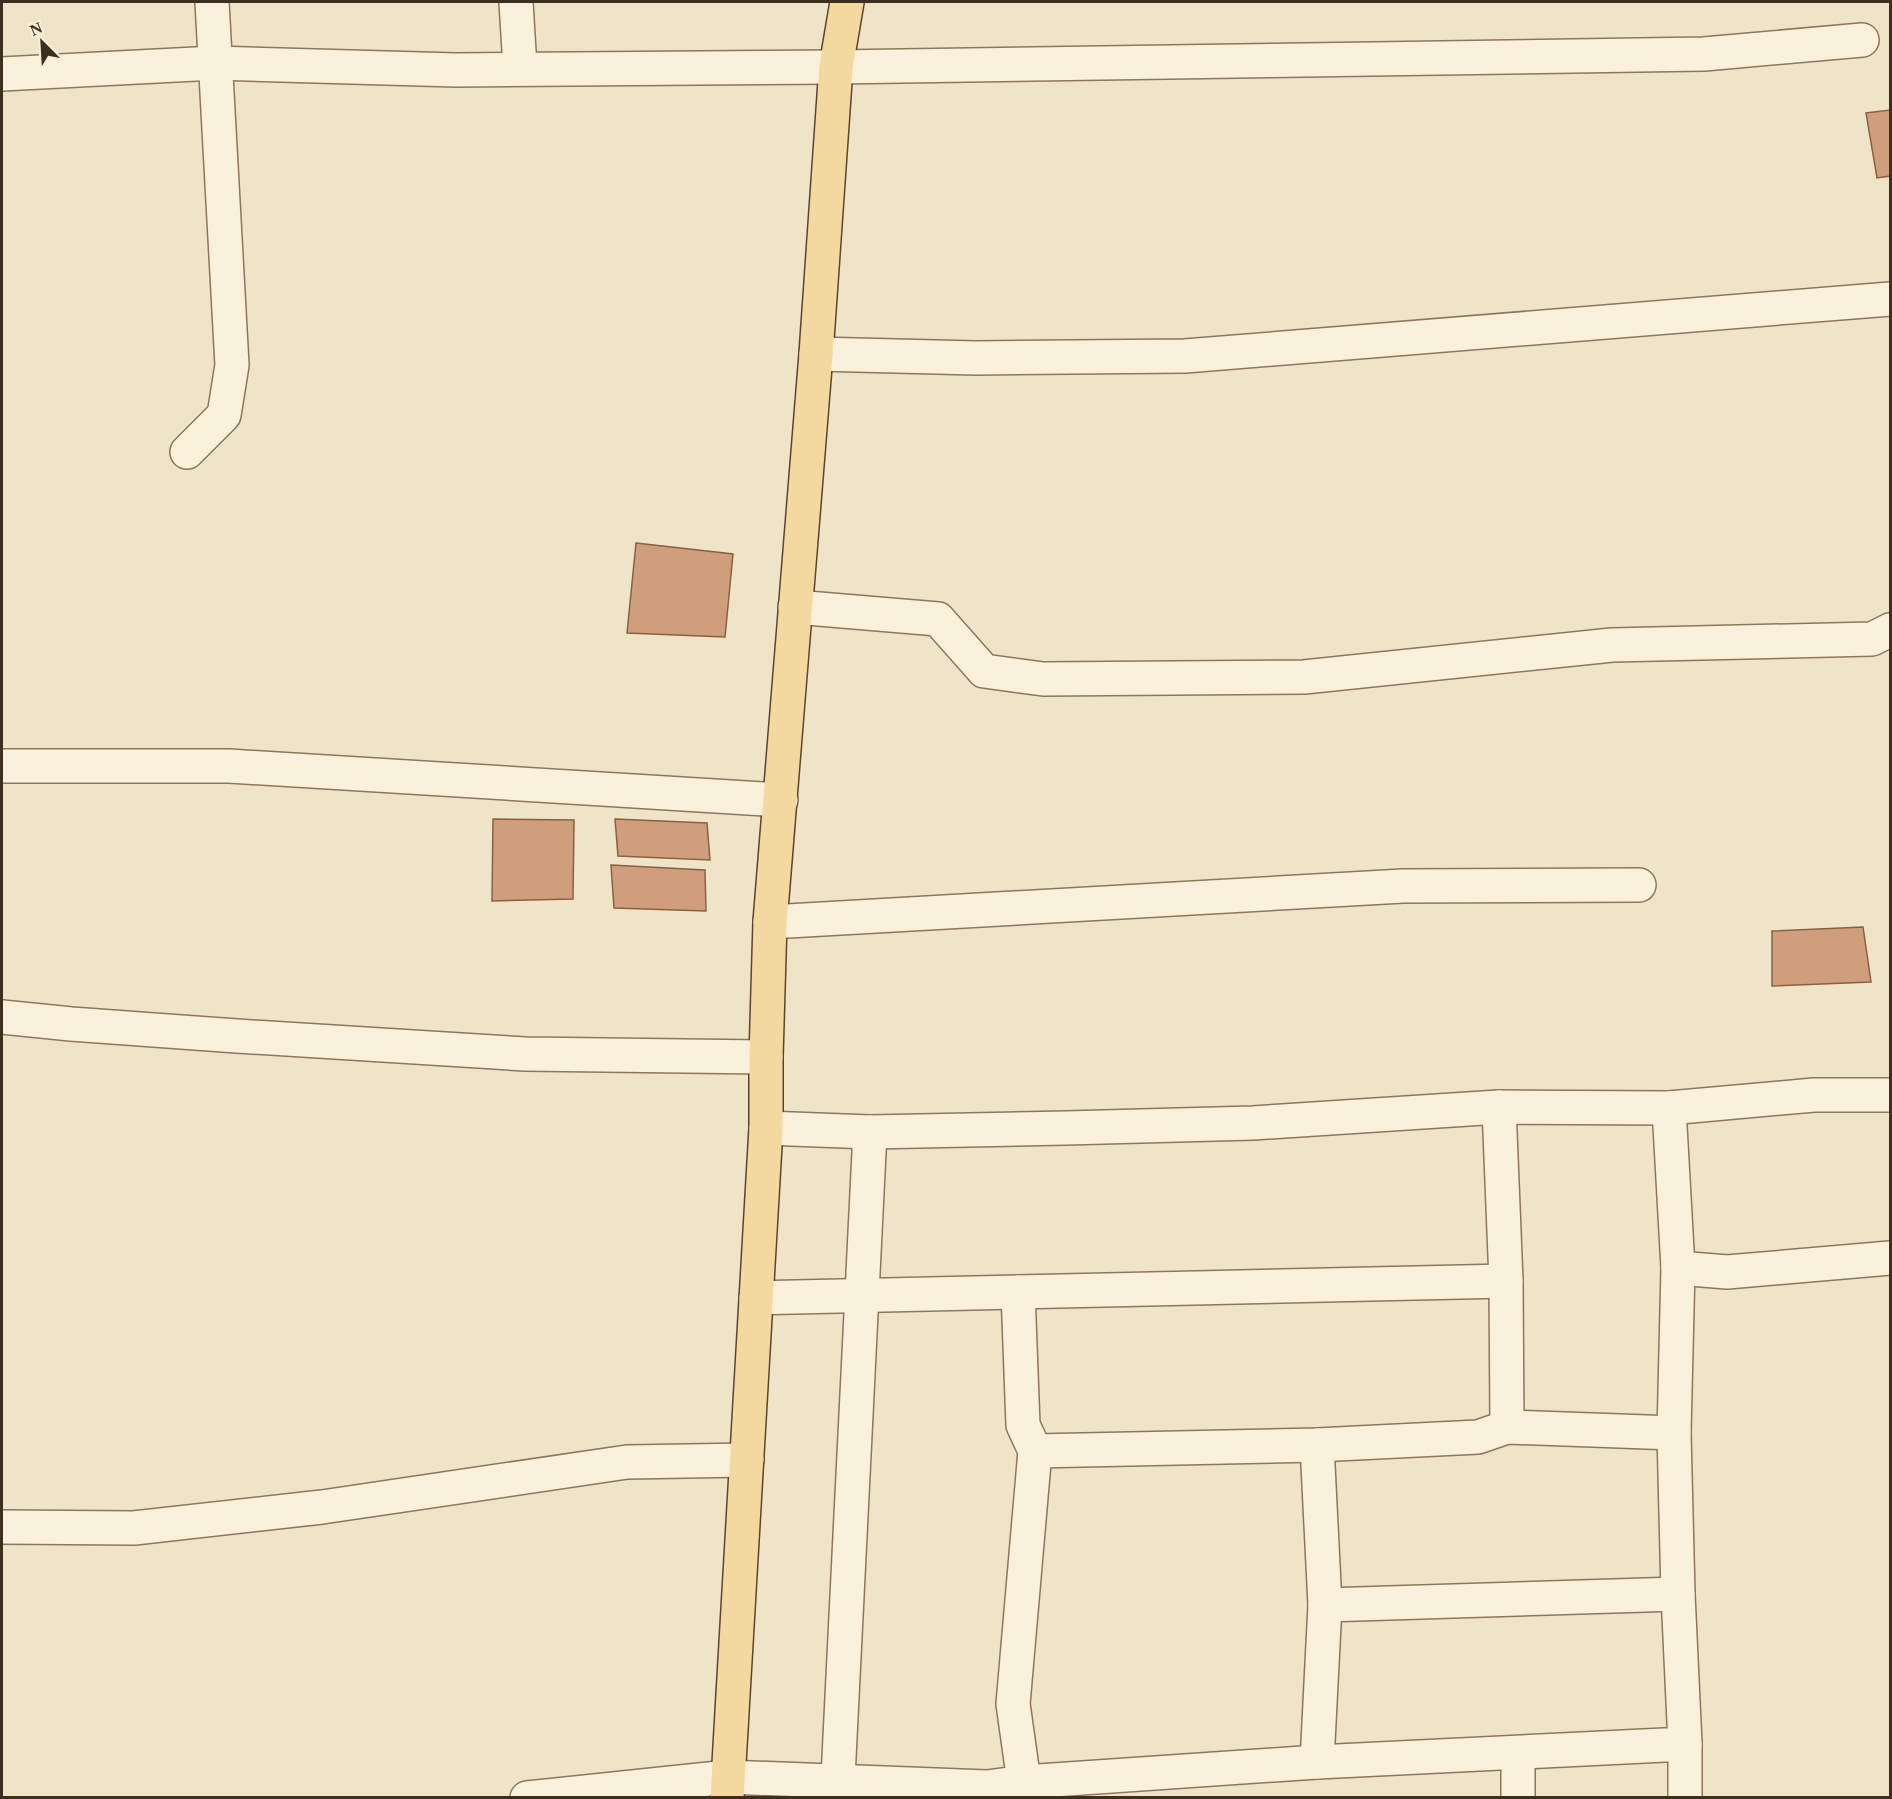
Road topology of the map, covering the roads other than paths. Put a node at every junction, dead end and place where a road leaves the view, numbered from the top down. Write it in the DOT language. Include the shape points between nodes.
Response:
graph roads {
  1 [pos="212,2"];
  2 [pos="516,2"];
  3 [pos="847,2"];
  4 [pos="1862,40"];
  5 [pos="215,63"];
  6 [pos="836,67"];
  7 [pos="519,68"];
  8 [pos="2,74"];
  9 [pos="1890,306"];
  10 [pos="816,354"];
  11 [pos="187,452"];
  12 [pos="795,607"];
  13 [pos="1890,630"];
  14 [pos="2,766"];
  15 [pos="781,800"];
  16 [pos="1640,885"];
  17 [pos="770,922"];
  18 [pos="2,1017"];
  19 [pos="766,1057"];
  20 [pos="1890,1095"];
  21 [pos="1499,1107"];
  22 [pos="1669,1108"];
  23 [pos="766,1128"];
  24 [pos="870,1132"];
  25 [pos="1890,1258"];
  26 [pos="1678,1268"];
  27 [pos="1506,1281"];
  28 [pos="1018,1292"];
  29 [pos="862,1295"];
  30 [pos="756,1298"];
  31 [pos="1507,1427"];
  32 [pos="1674,1433"];
  33 [pos="1317,1445"];
  34 [pos="1035,1451"];
  35 [pos="747,1460"];
  36 [pos="2,1527"];
  37 [pos="1678,1594"];
  38 [pos="1324,1605"];
  39 [pos="1685,1744"];
  40 [pos="1518,1753"];
  41 [pos="1317,1762"];
  42 [pos="1024,1782"];
  43 [pos="727,1787"];
  44 [pos="837,1790"];
  45 [pos="527,1797"];
  46 [pos="1518,1797"];
  47 [pos="1685,1797"];
  1 -- 5 [label="street"];
  2 -- 7 [label="street"];
  3 -- 6 [label="main road"];
  4 -- 6 [label="street" via="1704,54"];
  5 -- 7 [label="street" via="456,70"];
  5 -- 8 [label="street"];
  5 -- 11 [label="street" via="232,365 224,415"];
  6 -- 7 [label="street"];
  6 -- 10 [label="main road"];
  9 -- 10 [label="street" via="1185,356"];
  10 -- 12 [label="main road"];
  12 -- 13 [label="street" via="938,620 984,671 1043,679 1304,676 1612,645 1872,639"];
  12 -- 15 [label="main road"];
  14 -- 15 [label="street" via="230,766"];
  15 -- 17 [label="main road"];
  16 -- 17 [label="street" via="1403,886"];
  17 -- 19 [label="main road"];
  18 -- 19 [label="street" via="226,1036 525,1054"];
  19 -- 23 [label="main road"];
  20 -- 22 [label="street" via="1814,1095"];
  21 -- 22 [label="street"];
  21 -- 24 [label="street" via="1253,1123"];
  21 -- 27 [label="street"];
  22 -- 26 [label="street"];
  23 -- 24 [label="street"];
  23 -- 30 [label="main road"];
  24 -- 29 [label="street"];
  25 -- 26 [label="street" via="1726,1272"];
  26 -- 32 [label="street"];
  27 -- 28 [label="street"];
  27 -- 31 [label="street"];
  28 -- 29 [label="street"];
  28 -- 34 [label="street" via="1023,1425"];
  29 -- 30 [label="street"];
  29 -- 44 [label="street"];
  30 -- 35 [label="main road"];
  31 -- 32 [label="street"];
  31 -- 33 [label="street" via="1478,1437"];
  32 -- 37 [label="street"];
  33 -- 34 [label="street"];
  33 -- 38 [label="street"];
  34 -- 42 [label="street" via="1013,1704"];
  35 -- 36 [label="street" via="627,1462 322,1507 134,1528"];
  35 -- 43 [label="main road"];
  37 -- 38 [label="street"];
  37 -- 39 [label="street"];
  38 -- 41 [label="street"];
  39 -- 40 [label="street"];
  39 -- 47 [label="street"];
  40 -- 41 [label="street"];
  40 -- 46 [label="street"];
  41 -- 42 [label="street"];
  42 -- 44 [label="street" via="987,1787"];
  43 -- 44 [label="street"];
  43 -- 45 [label="street"];
}
